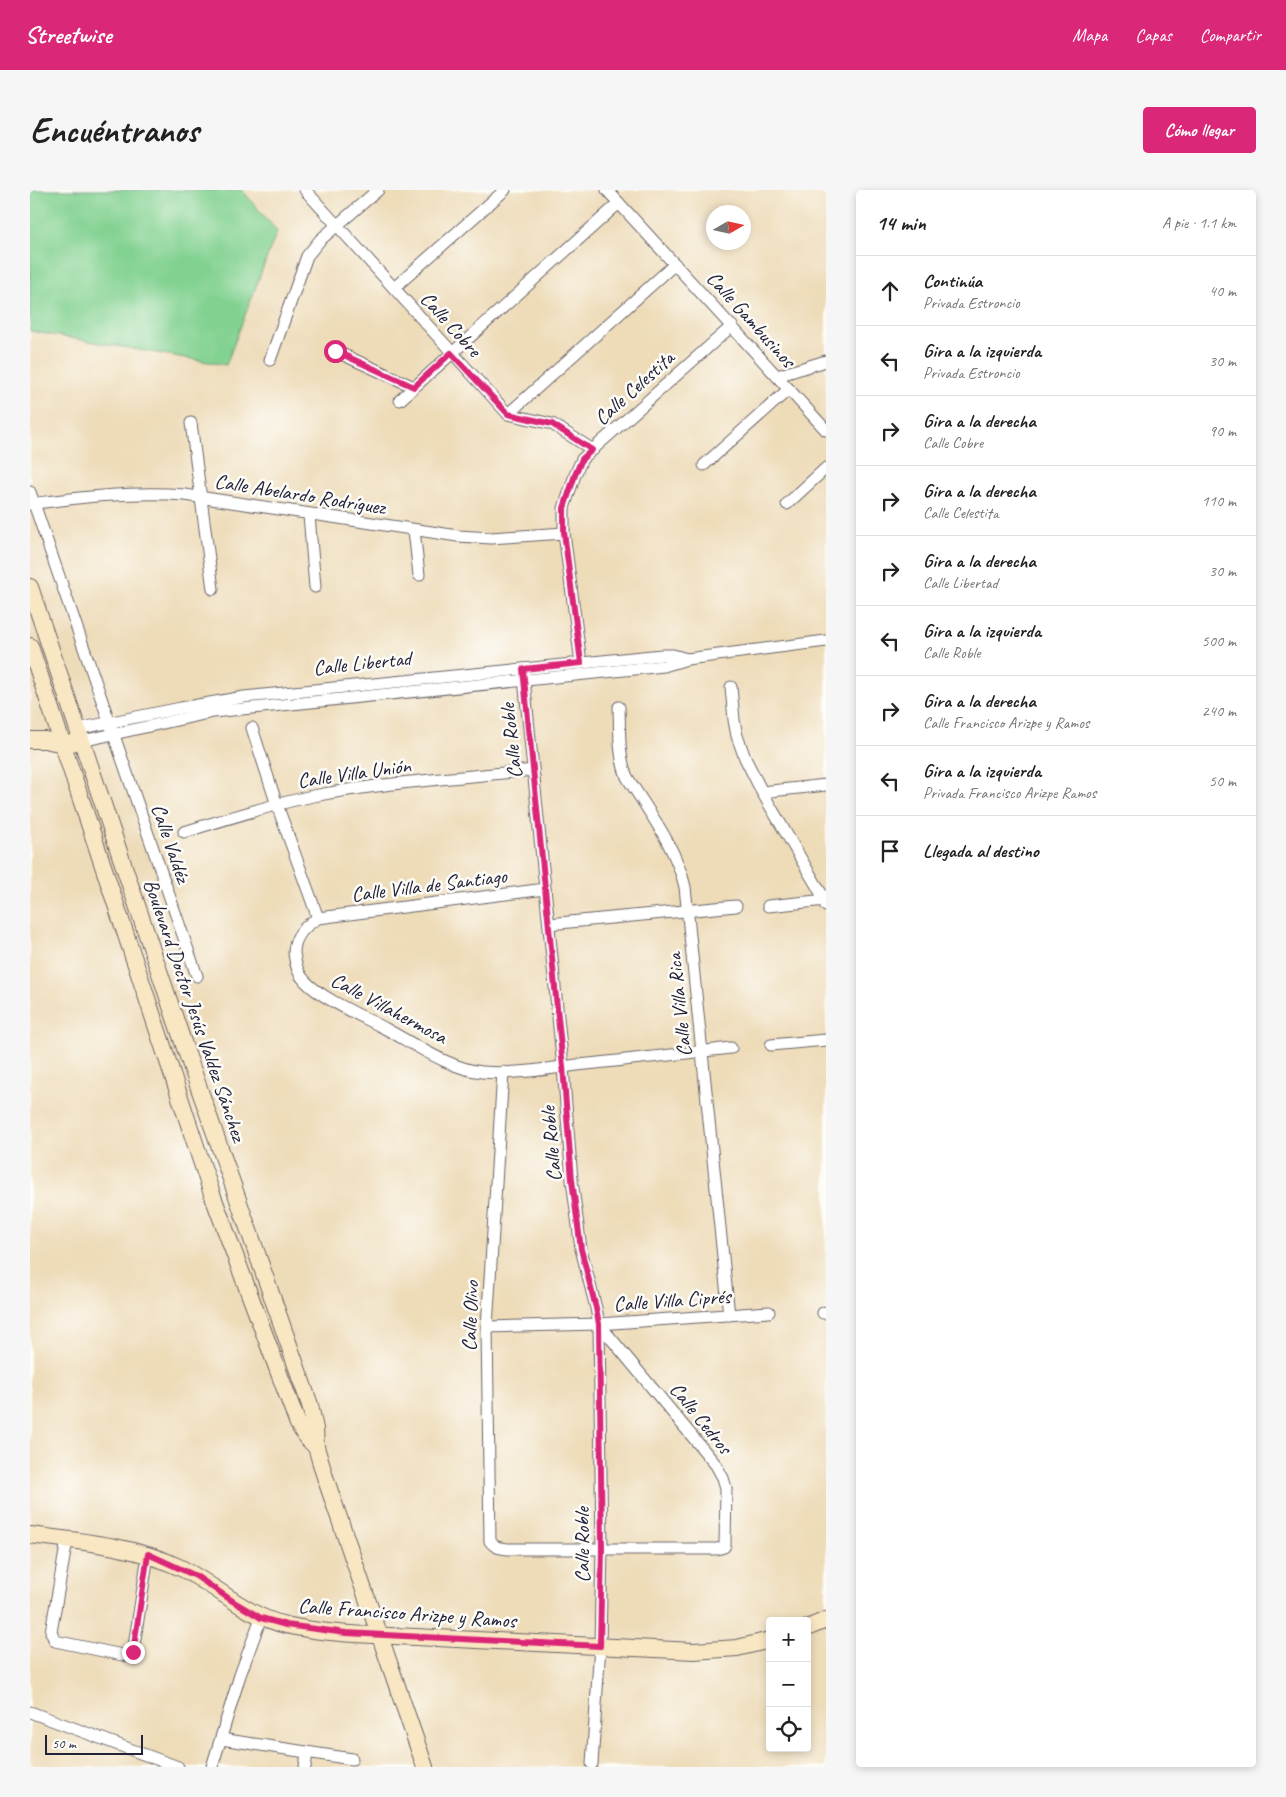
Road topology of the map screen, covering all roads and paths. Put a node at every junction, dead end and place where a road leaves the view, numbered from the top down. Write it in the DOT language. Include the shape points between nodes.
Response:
graph roads {
  1 [pos="304,190"];
  2 [pos="378,190"];
  3 [pos="505,190"];
  4 [pos="607,190"];
  5 [pos="619,203"];
  6 [pos="336,226"];
  7 [pos="675,264"];
  8 [pos="394,288"];
  9 [pos="732,326"];
  10 [pos="335,351"];
  11 [pos="451,353"];
  12 [pos="270,360"];
  13 [pos="826,361"];
  14 [pos="777,376"];
  15 [pos="414,387"];
  16 [pos="789,389"];
  17 [pos="400,400"];
  18 [pos="508,414"];
  19 [pos="191,422"];
  20 [pos="826,430"];
  21 [pos="592,450"];
  22 [pos="704,466"];
  23 [pos="826,468"];
  24 [pos="30,492"];
  25 [pos="201,497"];
  26 [pos="32,504"];
  27 [pos="787,504"];
  28 [pos="309,515"];
  29 [pos="414,530"];
  30 [pos="564,532"];
  31 [pos="419,575"];
  32 [pos="30,586"];
  33 [pos="315,587"];
  34 [pos="213,590"];
  35 [pos="826,641"];
  36 [pos="30,646"];
  37 [pos="687,659"];
  38 [pos="581,663"];
  39 [pos="523,669"];
  40 [pos="524,681"];
  41 [pos="731,687"];
  42 [pos="619,707"];
  43 [pos="183,713"];
  44 [pos="110,723"];
  45 [pos="252,728"];
  46 [pos="80,735"];
  47 [pos="114,735"];
  48 [pos="49,739"];
  49 [pos="533,770"];
  50 [pos="826,785"];
  51 [pos="762,792"];
  52 [pos="277,805"];
  53 [pos="184,832"];
  54 [pos="545,889"];
  55 [pos="826,902"];
  56 [pos="736,906"];
  57 [pos="768,906"];
  58 [pos="688,911"];
  59 [pos="318,918"];
  60 [pos="548,924"];
  61 [pos="197,976"];
  62 [pos="826,1040"];
  63 [pos="770,1045"];
  64 [pos="731,1048"];
  65 [pos="702,1051"];
  66 [pos="563,1067"];
  67 [pos="503,1072"];
  68 [pos="196,1078"];
  69 [pos="176,1086"];
  70 [pos="770,1312"];
  71 [pos="729,1315"];
  72 [pos="599,1324"];
  73 [pos="487,1327"];
  74 [pos="316,1447"];
  75 [pos="30,1535"];
  76 [pos="67,1540"];
  77 [pos="602,1548"];
  78 [pos="148,1554"];
  79 [pos="261,1618"];
  80 [pos="826,1620"];
  81 [pos="811,1626"];
  82 [pos="379,1635"];
  83 [pos="766,1641"];
  84 [pos="600,1646"];
  85 [pos="30,1712"];
  86 [pos="221,1739"];
  87 [pos="307,1753"];
  88 [pos="352,1759"];
  89 [pos="592,1764"];
  90 [pos="178,1767"];
  91 [pos="212,1767"];
  92 [pos="305,1767"];
  93 [pos="426,1767"];
  1 -- 6 [label="street, Calle Cobre"];
  2 -- 6 [label="street"];
  3 -- 8 [label="street"];
  4 -- 5 [label="street, Calle Gambusinos"];
  5 -- 7 [label="street, Calle Gambusinos"];
  5 -- 11 [label="street"];
  6 -- 8 [label="street, Calle Cobre"];
  6 -- 12 [label="street" via="320,240 302,268"];
  7 -- 9 [label="street, Calle Gambusinos"];
  7 -- 18 [label="street"];
  8 -- 11 [label="street, Calle Cobre"];
  9 -- 14 [label="street, Calle Gambusinos"];
  9 -- 21 [label="street, Calle Celestita"];
  10 -- 15 [label="street"];
  11 -- 15 [label="street"];
  11 -- 18 [label="street, Calle Cobre"];
  13 -- 14 [label="street"];
  14 -- 16 [label="street, Calle Gambusinos"];
  15 -- 17 [label="street"];
  16 -- 20 [label="street, Calle Gambusinos"];
  16 -- 22 [label="street"];
  18 -- 21 [label="street" via="552,424"];
  19 -- 25 [label="street"];
  21 -- 30 [label="street, Calle Celestita" via="582,459 575,475 564,508"];
  23 -- 27 [label="street"];
  24 -- 26 [label="street, Calle Valdéz"];
  25 -- 26 [label="street, Calle Abelardo Rodríguez" via="139,493"];
  25 -- 28 [label="street, Calle Abelardo Rodríguez"];
  25 -- 34 [label="street"];
  26 -- 44 [label="street, Calle Valdéz"];
  28 -- 29 [label="street, Calle Abelardo Rodríguez"];
  28 -- 33 [label="street"];
  29 -- 30 [label="street, Calle Abelardo Rodríguez" via="483,538"];
  29 -- 31 [label="street"];
  30 -- 38 [label="street, Calle Celestita"];
  32 -- 46 [label="main road, Boulevard Doctor Jesús Valdez Sánchez"];
  35 -- 37 [label="street, Calle Libertad"];
  36 -- 48 [label="main road, Boulevard Doctor Jesús Valdez Sánchez"];
  37 -- 38 [label="street, Calle Libertad" via="662,655"];
  37 -- 40 [label="street, Calle Libertad" via="664,666"];
  38 -- 39 [label="street, Calle Libertad"];
  39 -- 40 [label="street, Calle Roble"];
  39 -- 43 [label="street, Calle Libertad" via="244,697"];
  40 -- 43 [label="street, Calle Libertad"];
  40 -- 49 [label="street, Calle Roble"];
  41 -- 51 [label="street" via="737,736"];
  42 -- 58 [label="street, Calle Villa Rica" via="623,766 681,869"];
  43 -- 44 [label="street, Calle Libertad"];
  43 -- 47 [label="street, Calle Libertad"];
  44 -- 46 [label="street, Calle Libertad"];
  44 -- 47 [label="street, Calle Valdéz"];
  45 -- 52 [label="street"];
  46 -- 47 [label="street, Calle Libertad"];
  46 -- 48 [label="main road, Calle Libertad"];
  46 -- 68 [label="main road, Boulevard Doctor Jesús Valdez Sánchez"];
  47 -- 61 [label="street, Calle Valdéz"];
  48 -- 69 [label="main road, Boulevard Doctor Jesús Valdez Sánchez"];
  49 -- 52 [label="street, Calle Villa Unión" via="351,790"];
  49 -- 54 [label="street, Calle Roble"];
  50 -- 51 [label="street"];
  51 -- 55 [label="street"];
  52 -- 53 [label="street, Calle Villa Unión"];
  52 -- 59 [label="street"];
  54 -- 59 [label="street, Calle Villa de Santiago"];
  54 -- 60 [label="street, Calle Roble"];
  55 -- 57 [label="street"];
  56 -- 58 [label="street"];
  58 -- 60 [label="street"];
  58 -- 65 [label="street, Calle Villa Rica"];
  59 -- 67 [label="street, Calle Villahermosa" via="300,933 294,948 296,967 314,989 463,1068"];
  60 -- 66 [label="street, Calle Roble"];
  62 -- 63 [label="street"];
  64 -- 65 [label="street, Calle Villahermosa"];
  65 -- 66 [label="street, Calle Villahermosa"];
  65 -- 71 [label="street, Calle Villa Rica"];
  66 -- 67 [label="street, Calle Villahermosa"];
  66 -- 72 [label="street, Calle Roble" via="581,1249"];
  67 -- 73 [label="street, Calle Olivo"];
  68 -- 69 [label="main road"];
  68 -- 74 [label="main road, Boulevard Doctor Jesús Valdez Sánchez" via="310,1405"];
  69 -- 74 [label="main road, Boulevard Doctor Jesús Valdez Sánchez" via="289,1403 298,1424"];
  70 -- 71 [label="street, Calle Villa Ciprés"];
  71 -- 72 [label="street, Calle Villa Ciprés"];
  72 -- 73 [label="street, Calle Villa Ciprés"];
  72 -- 77 [label="street, Calle Roble"];
  72 -- 77 [label="street, Calle Cedros" via="716,1465 726,1488 724,1548"];
  73 -- 77 [label="street, Calle Olivo" via="490,1541 508,1549"];
  74 -- 82 [label="main road, Boulevard Doctor Jesús Valdez Sánchez"];
  75 -- 76 [label="main road, Calle Francisco Arizpe y Ramos"];
  76 -- 78 [label="main road, Calle Francisco Arizpe y Ramos"];
  76 -- 78 [label="street" via="51,1632 53,1639 127,1656 133,1652"];
  77 -- 84 [label="street, Calle Roble"];
  78 -- 79 [label="main road, Calle Francisco Arizpe y Ramos" via="196,1576"];
  79 -- 82 [label="main road, Calle Francisco Arizpe y Ramos" via="310,1629"];
  79 -- 86 [label="street"];
  80 -- 81 [label="main road"];
  82 -- 84 [label="main road, Calle Francisco Arizpe y Ramos"];
  82 -- 93 [label="main road, Boulevard Doctor Jesús Valdez Sánchez"];
  83 -- 84 [label="main road, Calle Francisco Arizpe y Ramos" via="738,1648 694,1651"];
  84 -- 89 [label="street, Calle Roble"];
  85 -- 90 [label="street"];
  86 -- 87 [label="street"];
  86 -- 91 [label="street"];
  87 -- 88 [label="street"];
  87 -- 92 [label="street"];
}
